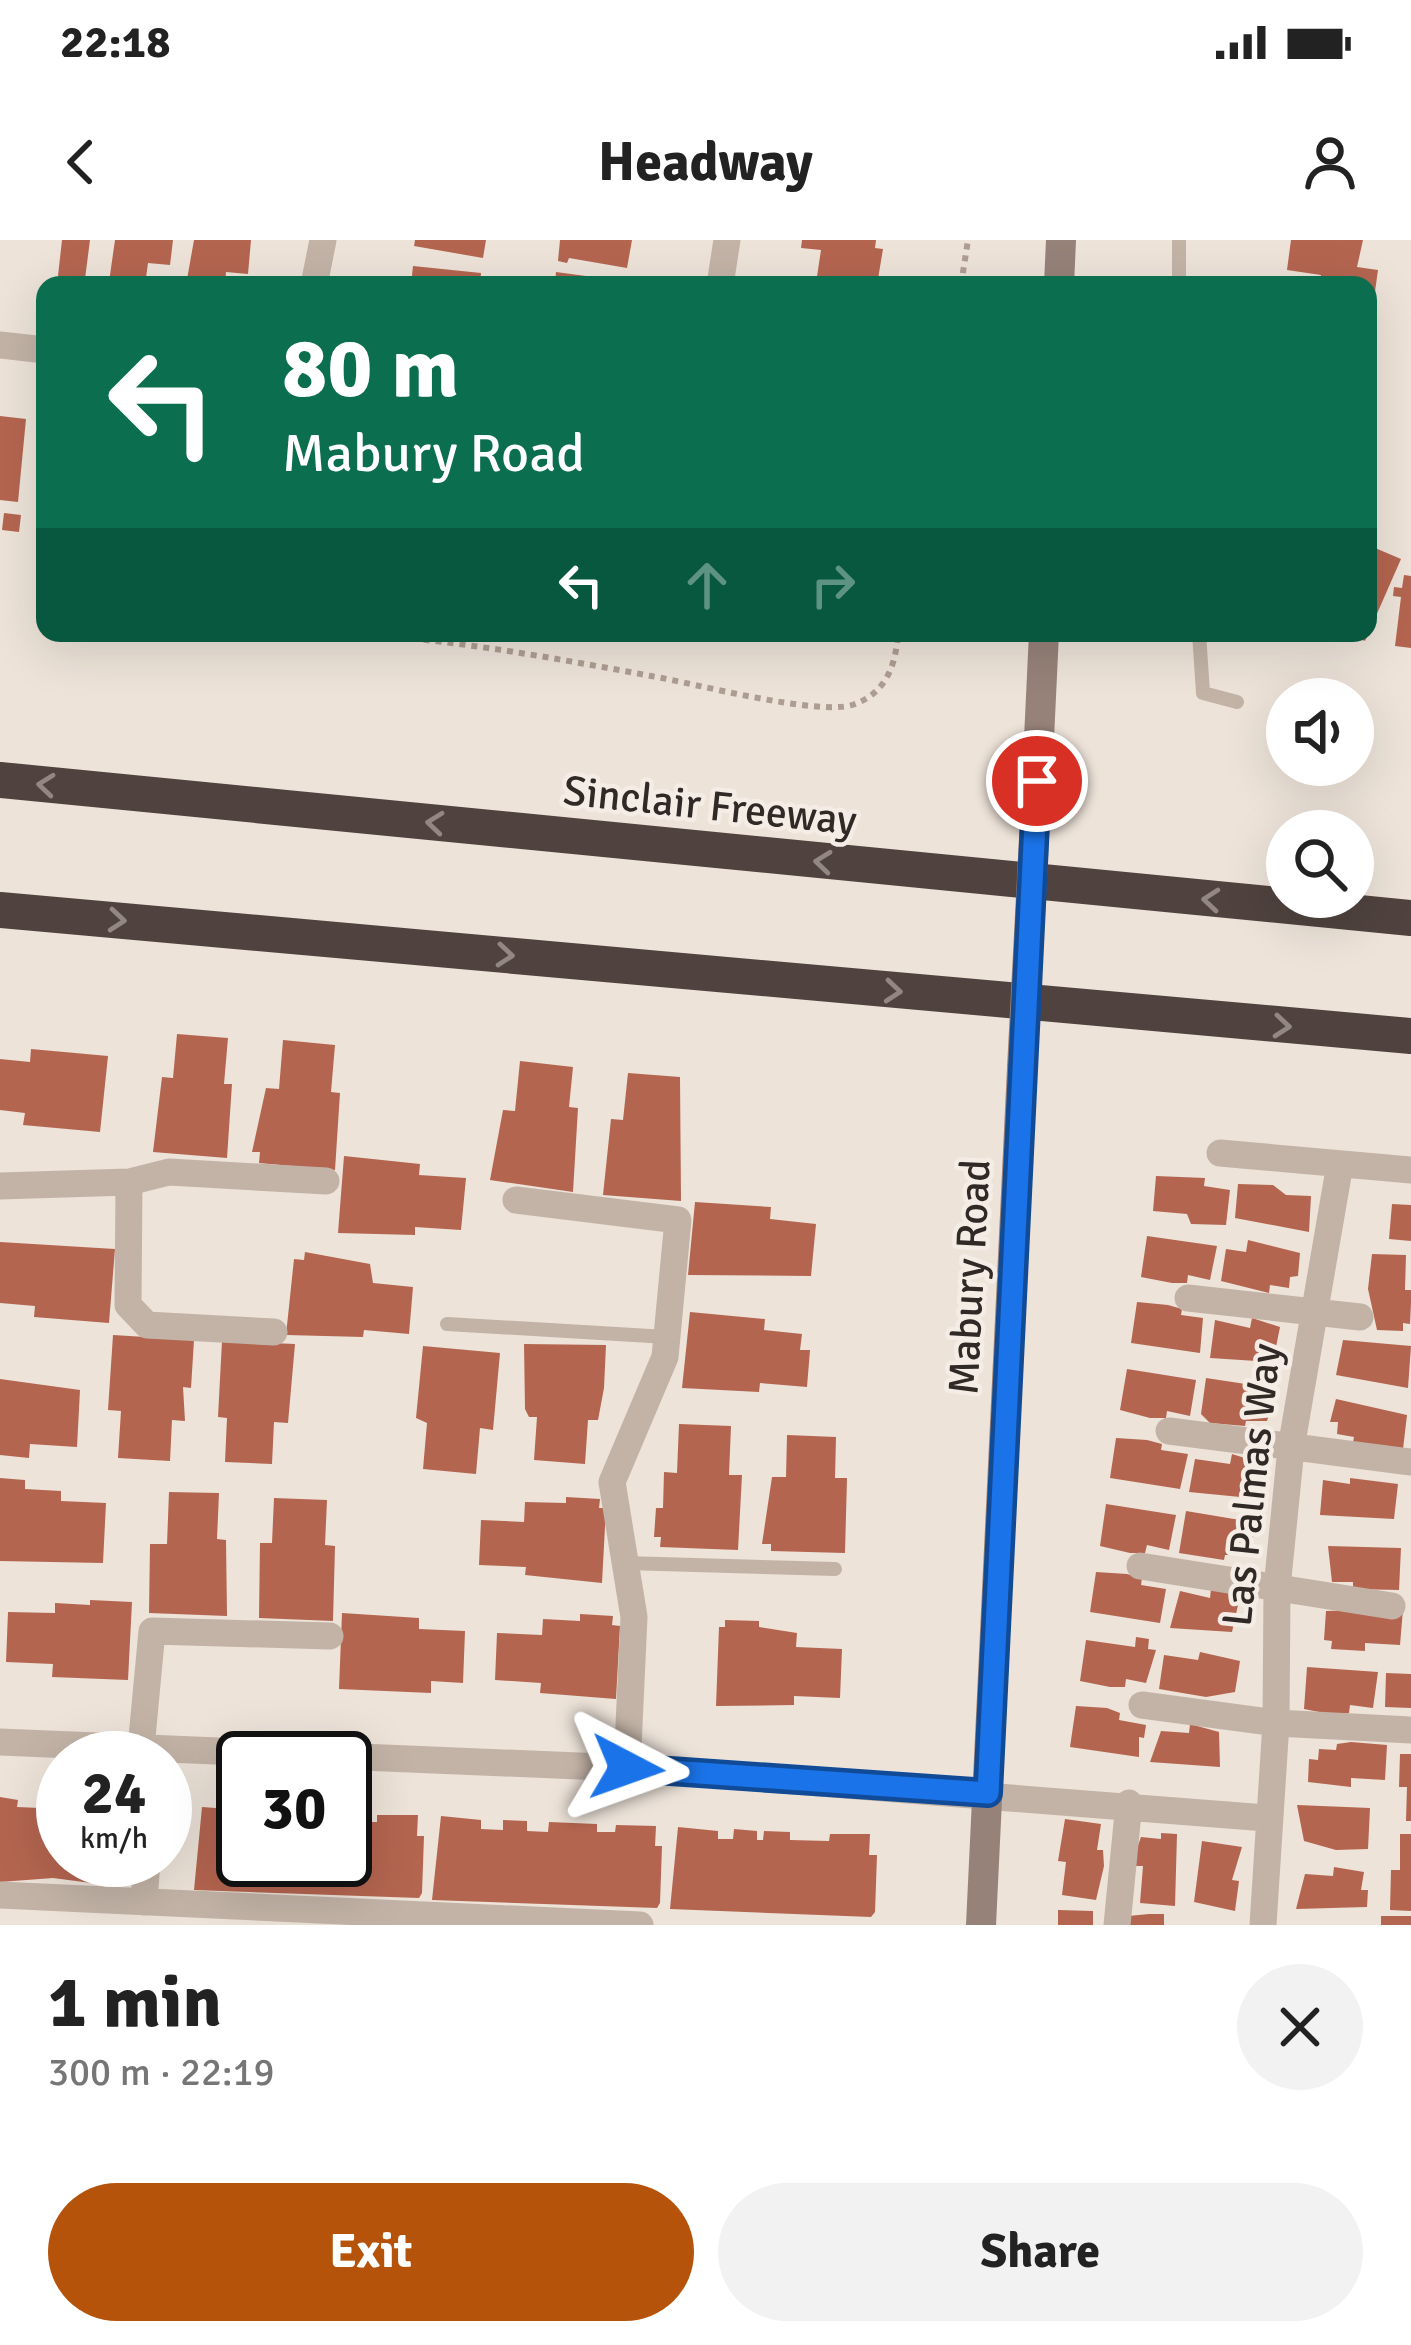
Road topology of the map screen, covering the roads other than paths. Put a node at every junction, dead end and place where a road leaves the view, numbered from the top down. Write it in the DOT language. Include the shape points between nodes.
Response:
graph roads {
  1 [pos="323,240"];
  2 [pos="727,240"];
  3 [pos="1060,240"];
  4 [pos="1179,240"];
  5 [pos="316,276"];
  6 [pos="721,276"];
  7 [pos="1059,276"];
  8 [pos="1180,276"];
  9 [pos="0,345"];
  10 [pos="36,349"];
  11 [pos="1044,642"];
  12 [pos="1200,642"];
  13 [pos="1237,702"];
  14 [pos="0,780"];
  15 [pos="0,910"];
  16 [pos="1411,918"];
  17 [pos="1411,1036"];
  18 [pos="1220,1153"];
  19 [pos="1340,1164"];
  20 [pos="1411,1170"];
  21 [pos="326,1181"];
  22 [pos="129,1182"];
  23 [pos="0,1186"];
  24 [pos="516,1200"];
  25 [pos="1188,1298"];
  26 [pos="1314,1310"];
  27 [pos="1360,1317"];
  28 [pos="447,1324"];
  29 [pos="274,1332"];
  30 [pos="667,1336"];
  31 [pos="1169,1431"];
  32 [pos="1291,1448"];
  33 [pos="1411,1462"];
  34 [pos="625,1562"];
  35 [pos="1140,1566"];
  36 [pos="835,1569"];
  37 [pos="1277,1588"];
  38 [pos="1392,1606"];
  39 [pos="330,1636"];
  40 [pos="1142,1705"];
  41 [pos="1276,1723"];
  42 [pos="1411,1730"];
  43 [pos="150,1731"];
  44 [pos="0,1742"];
  45 [pos="36,1744"];
  46 [pos="192,1753"];
  47 [pos="627,1768"];
  48 [pos="988,1793"];
  49 [pos="1129,1803"];
  50 [pos="1266,1818"];
  51 [pos="145,1887"];
  52 [pos="0,1895"];
  53 [pos="144,1902"];
  54 [pos="640,1925"];
  55 [pos="981,1925"];
  56 [pos="1117,1925"];
  57 [pos="1263,1925"];
  1 -- 5 [label="street"];
  2 -- 6 [label="street"];
  3 -- 7 [label="main road"];
  4 -- 8 [label="lane"];
  9 -- 10 [label="street"];
  11 -- 48 [label="main road, Mabury Road, bridge"];
  12 -- 13 [label="lane" via="1203,693"];
  16 -- 14 [label="highway, Sinclair Freeway, one-way"];
  15 -- 17 [label="highway, one-way"];
  18 -- 19 [label="street"];
  19 -- 20 [label="street"];
  19 -- 26 [label="street, Las Palmas Way"];
  21 -- 22 [label="street" via="170,1172"];
  22 -- 23 [label="street"];
  22 -- 29 [label="street" via="128,1305 147,1325"];
  24 -- 30 [label="street" via="678,1220"];
  25 -- 26 [label="street"];
  26 -- 27 [label="street"];
  26 -- 32 [label="street, Las Palmas Way"];
  28 -- 30 [label="lane"];
  30 -- 34 [label="street" via="612,1482"];
  31 -- 32 [label="street"];
  32 -- 33 [label="street"];
  32 -- 37 [label="street, Las Palmas Way"];
  34 -- 36 [label="lane"];
  34 -- 47 [label="street" via="634,1618"];
  35 -- 37 [label="street"];
  37 -- 38 [label="street"];
  37 -- 41 [label="street, Las Palmas Way"];
  39 -- 43 [label="street" via="152,1631"];
  40 -- 41 [label="street"];
  41 -- 42 [label="street"];
  41 -- 50 [label="street, Las Palmas Way"];
  44 -- 45 [label="street"];
  46 -- 47 [label="street"];
  47 -- 48 [label="street"];
  48 -- 49 [label="street"];
  48 -- 55 [label="main road, Mabury Road"];
  49 -- 50 [label="street"];
  49 -- 56 [label="street"];
  50 -- 57 [label="street, Las Palmas Way"];
  51 -- 53 [label="street"];
  52 -- 53 [label="street"];
  53 -- 54 [label="street"];
}
